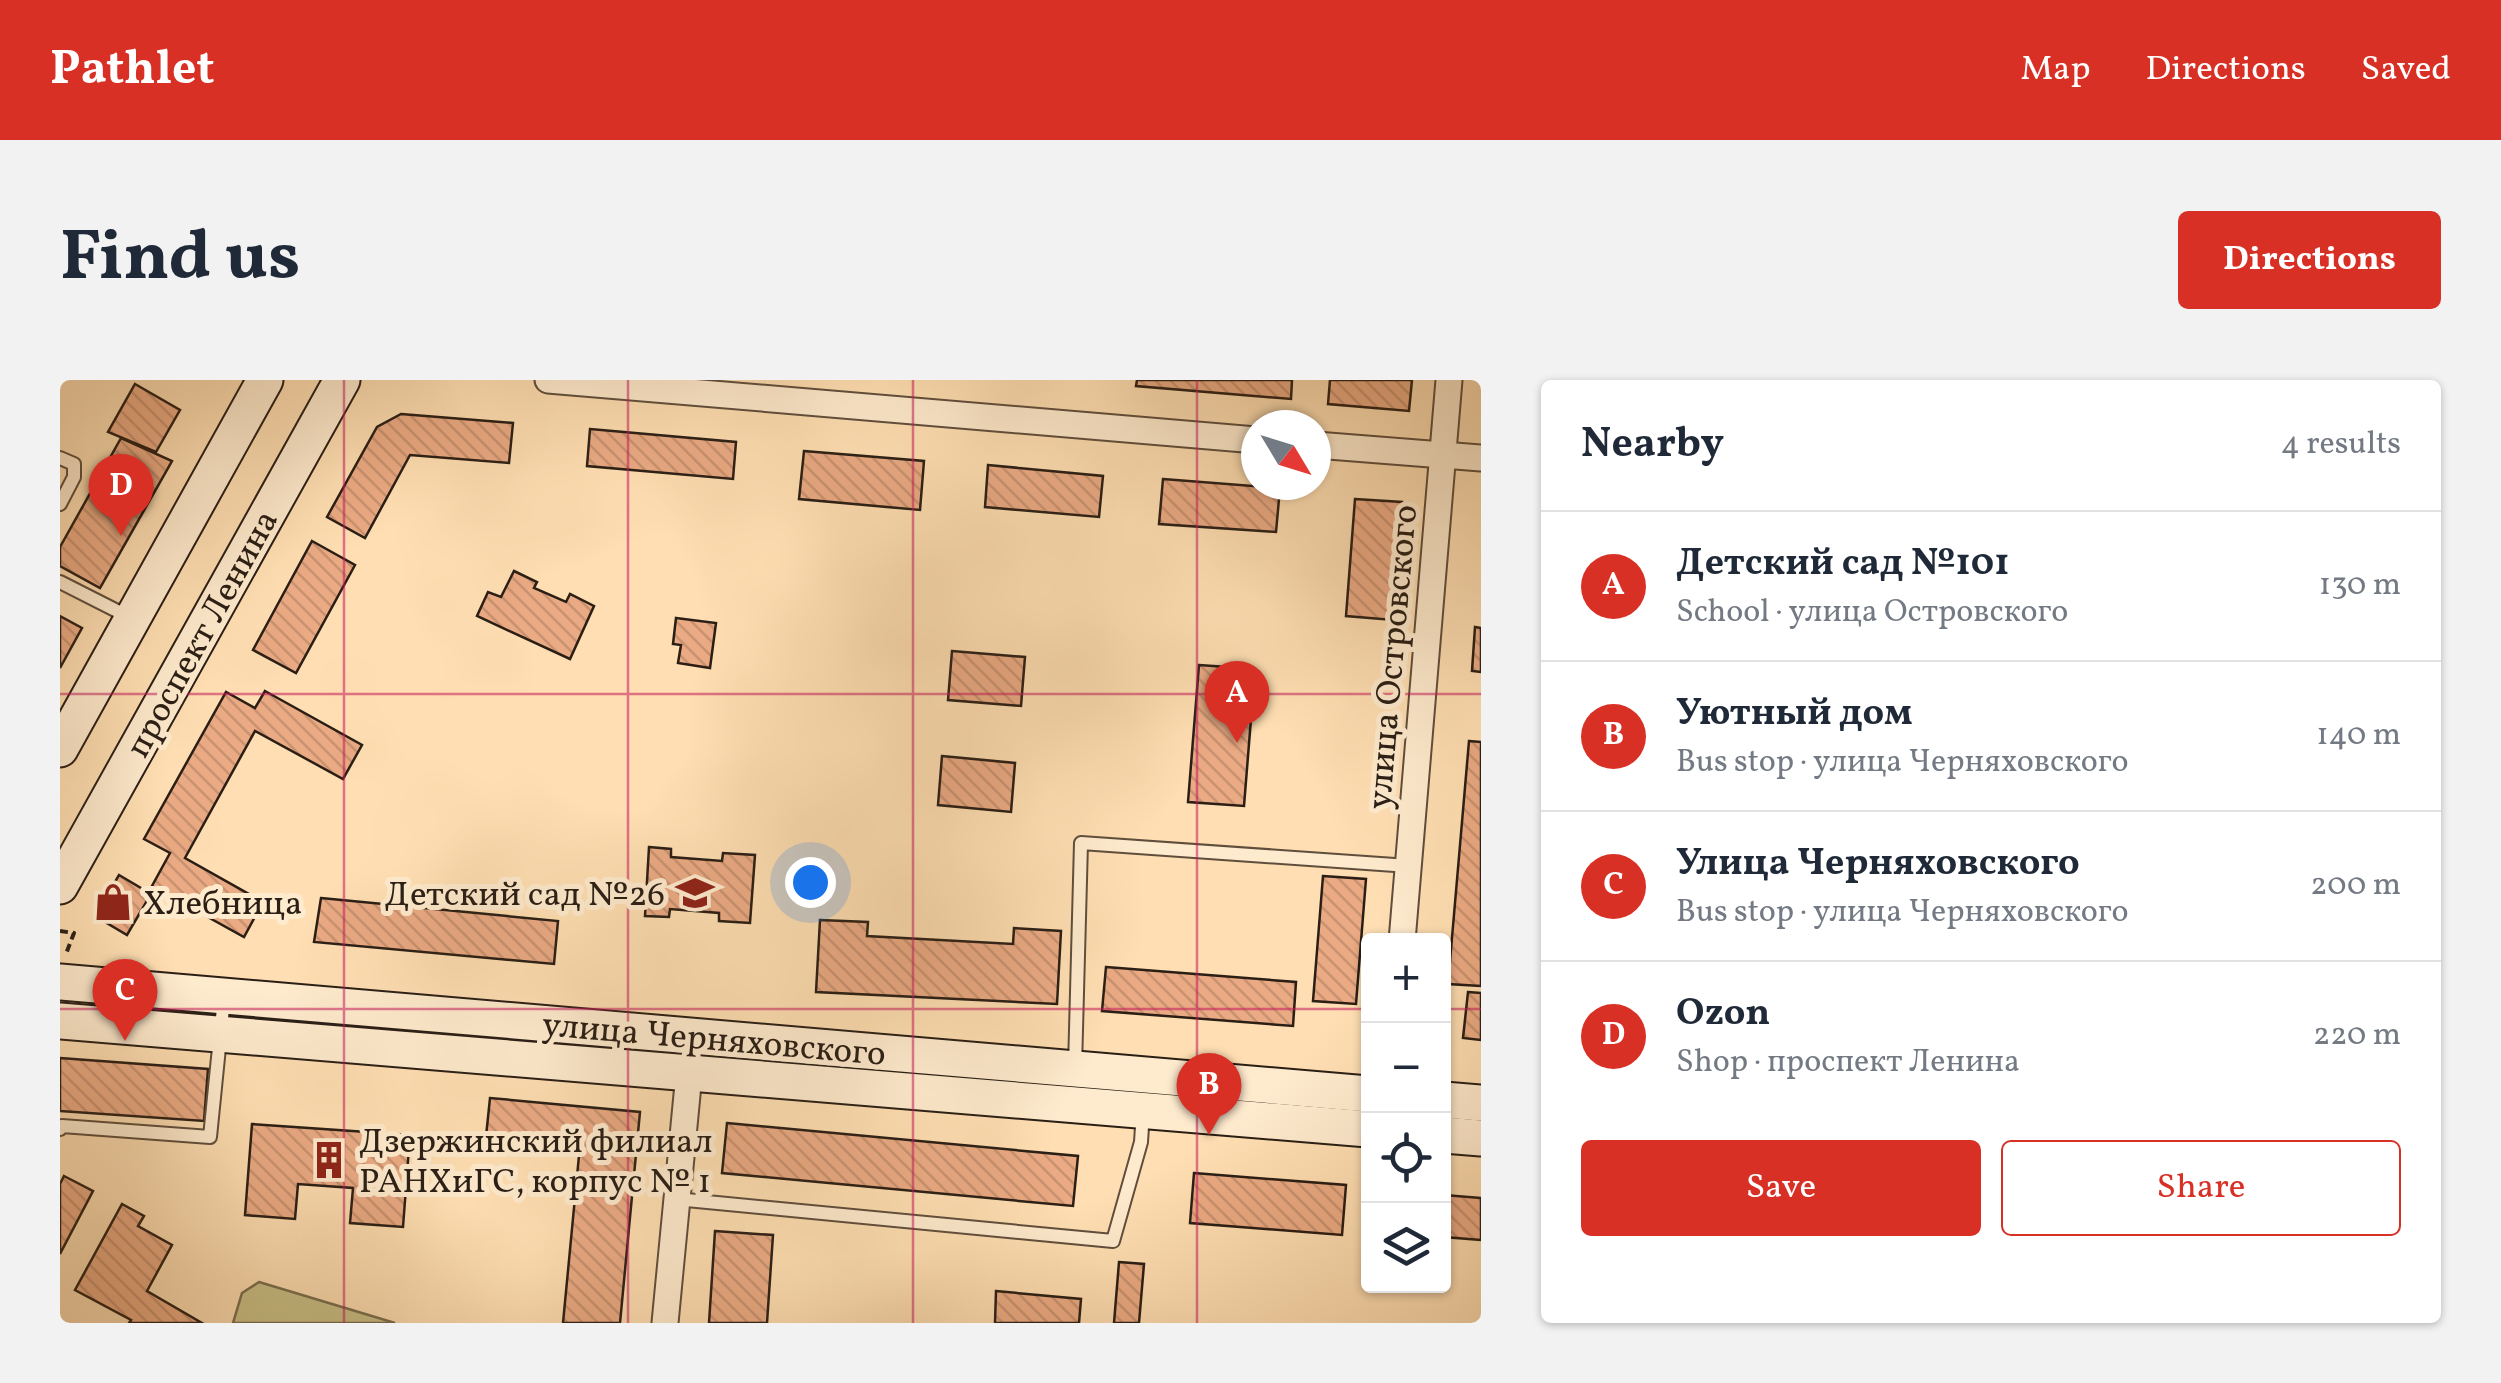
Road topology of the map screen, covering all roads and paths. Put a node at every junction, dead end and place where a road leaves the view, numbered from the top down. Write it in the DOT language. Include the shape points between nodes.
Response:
graph roads {
  1 [pos="265,380"];
  2 [pos="342,380"];
  3 [pos="548,380"];
  4 [pos="1448,380"];
  5 [pos="1241,439"];
  6 [pos="1331,445"];
  7 [pos="1442,455"];
  8 [pos="60,458"];
  9 [pos="1481,458"];
  10 [pos="60,504"];
  11 [pos="60,582"];
  12 [pos="133,618"];
  13 [pos="60,749"];
  14 [pos="1408,866"];
  15 [pos="60,886"];
  16 [pos="60,931"];
  17 [pos="1403,933"];
  18 [pos="60,967"];
  19 [pos="60,982"];
  20 [pos="224,998"];
  21 [pos="60,1021"];
  22 [pos="220,1035"];
  23 [pos="692,1036"];
  24 [pos="1075,1069"];
  25 [pos="688,1074"];
  26 [pos="1361,1093"];
  27 [pos="1451,1101"];
  28 [pos="1481,1103"];
  29 [pos="1143,1110"];
  30 [pos="1361,1128"];
  31 [pos="60,1129"];
  32 [pos="1451,1136"];
  33 [pos="1481,1138"];
  34 [pos="676,1199"];
  35 [pos="665,1323"];
  1 -- 12 [label="street, проспект Ленина"];
  2 -- 15 [label="street, проспект Ленина"];
  3 -- 5 [label="street"];
  4 -- 7 [label="street, улица Островского"];
  6 -- 7 [label="street"];
  7 -- 9 [label="street"];
  7 -- 14 [label="street, улица Островского"];
  8 -- 10 [label="lane" via="74,464"];
  11 -- 12 [label="lane"];
  12 -- 13 [label="street, проспект Ленина"];
  14 -- 17 [label="street, улица Островского"];
  14 -- 24 [label="lane" via="1082,843"];
  16 -- 18 [label="path" via="74,933"];
  19 -- 20 [label="street, улица Черняховского"];
  20 -- 22 [label="lane"];
  20 -- 23 [label="street, улица Черняховского"];
  21 -- 22 [label="street"];
  22 -- 25 [label="street"];
  22 -- 31 [label="lane" via="210,1137"];
  23 -- 24 [label="street, улица Черняховского"];
  23 -- 25 [label="street"];
  24 -- 26 [label="street, улица Черняховского"];
  25 -- 29 [label="street"];
  25 -- 34 [label="street"];
  27 -- 28 [label="street"];
  29 -- 30 [label="street"];
  29 -- 34 [label="lane" via="1141,1142 1113,1241"];
  32 -- 33 [label="street"];
  34 -- 35 [label="street"];
}
